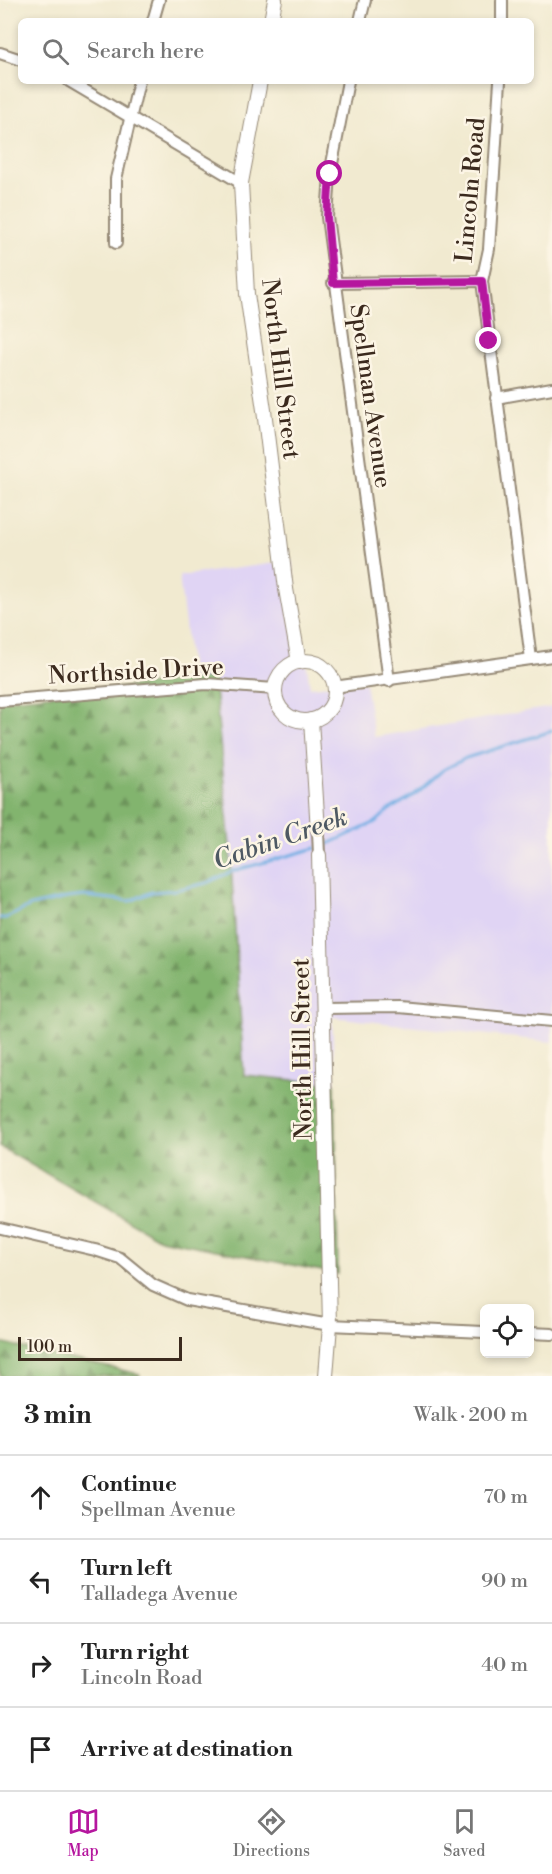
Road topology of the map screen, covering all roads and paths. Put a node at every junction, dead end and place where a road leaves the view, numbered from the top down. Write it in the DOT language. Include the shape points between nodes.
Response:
graph roads {
  1 [pos="159,0"];
  2 [pos="275,0"];
  3 [pos="365,0"];
  4 [pos="502,0"];
  5 [pos="154,18"];
  6 [pos="272,18"];
  7 [pos="361,18"];
  8 [pos="502,18"];
  9 [pos="0,53"];
  10 [pos="18,59"];
  11 [pos="74,84"];
  12 [pos="138,84"];
  13 [pos="259,84"];
  14 [pos="347,84"];
  15 [pos="500,84"];
  16 [pos="130,116"];
  17 [pos="241,183"];
  18 [pos="116,243"];
  19 [pos="482,281"];
  20 [pos="333,283"];
  21 [pos="552,388"];
  22 [pos="496,398"];
  23 [pos="552,656"];
  24 [pos="531,659"];
  25 [pos="299,662"];
  26 [pos="390,681"];
  27 [pos="334,687"];
  28 [pos="275,689"];
  29 [pos="0,700"];
  30 [pos="311,720"];
  31 [pos="318,831"];
  32 [pos="319,855"];
  33 [pos="324,1008"];
  34 [pos="552,1021"];
  35 [pos="0,1228"];
  36 [pos="330,1325"];
  37 [pos="480,1332"];
  38 [pos="534,1333"];
  39 [pos="552,1334"];
  40 [pos="326,1376"];
  1 -- 5 [label="street"];
  2 -- 6 [label="street"];
  3 -- 7 [label="street"];
  4 -- 8 [label="street"];
  9 -- 10 [label="street"];
  11 -- 16 [label="street"];
  12 -- 16 [label="street"];
  13 -- 17 [label="street, North Hill Street"];
  14 -- 20 [label="street, Spellman Avenue" via="332,163 327,217"];
  15 -- 19 [label="street, Lincoln Road" via="489,249"];
  16 -- 17 [label="street"];
  16 -- 18 [label="street" via="116,179"];
  17 -- 25 [label="street, North Hill Street" via="247,294"];
  19 -- 20 [label="street"];
  19 -- 22 [label="street, Lincoln Road"];
  20 -- 26 [label="street, Spellman Avenue"];
  21 -- 22 [label="street"];
  22 -- 24 [label="street, Lincoln Road"];
  23 -- 24 [label="street"];
  24 -- 26 [label="street"];
  25 -- 27 [label="street" via="309,661 326,670"];
  25 -- 28 [label="street" via="282,671"];
  26 -- 27 [label="street"];
  27 -- 30 [label="street" via="326,712"];
  28 -- 29 [label="street, Northside Drive" via="206,684"];
  28 -- 30 [label="street" via="285,713"];
  30 -- 31 [label="street, North Hill Street"];
  31 -- 32 [label="street, North Hill Street"];
  32 -- 33 [label="street, North Hill Street"];
  33 -- 34 [label="street" via="398,1007"];
  33 -- 36 [label="street, North Hill Street"];
  35 -- 36 [label="street" via="120,1258 153,1285 187,1300"];
  36 -- 37 [label="street"];
  36 -- 40 [label="street, North Hill Street"];
  38 -- 39 [label="street"];
}
